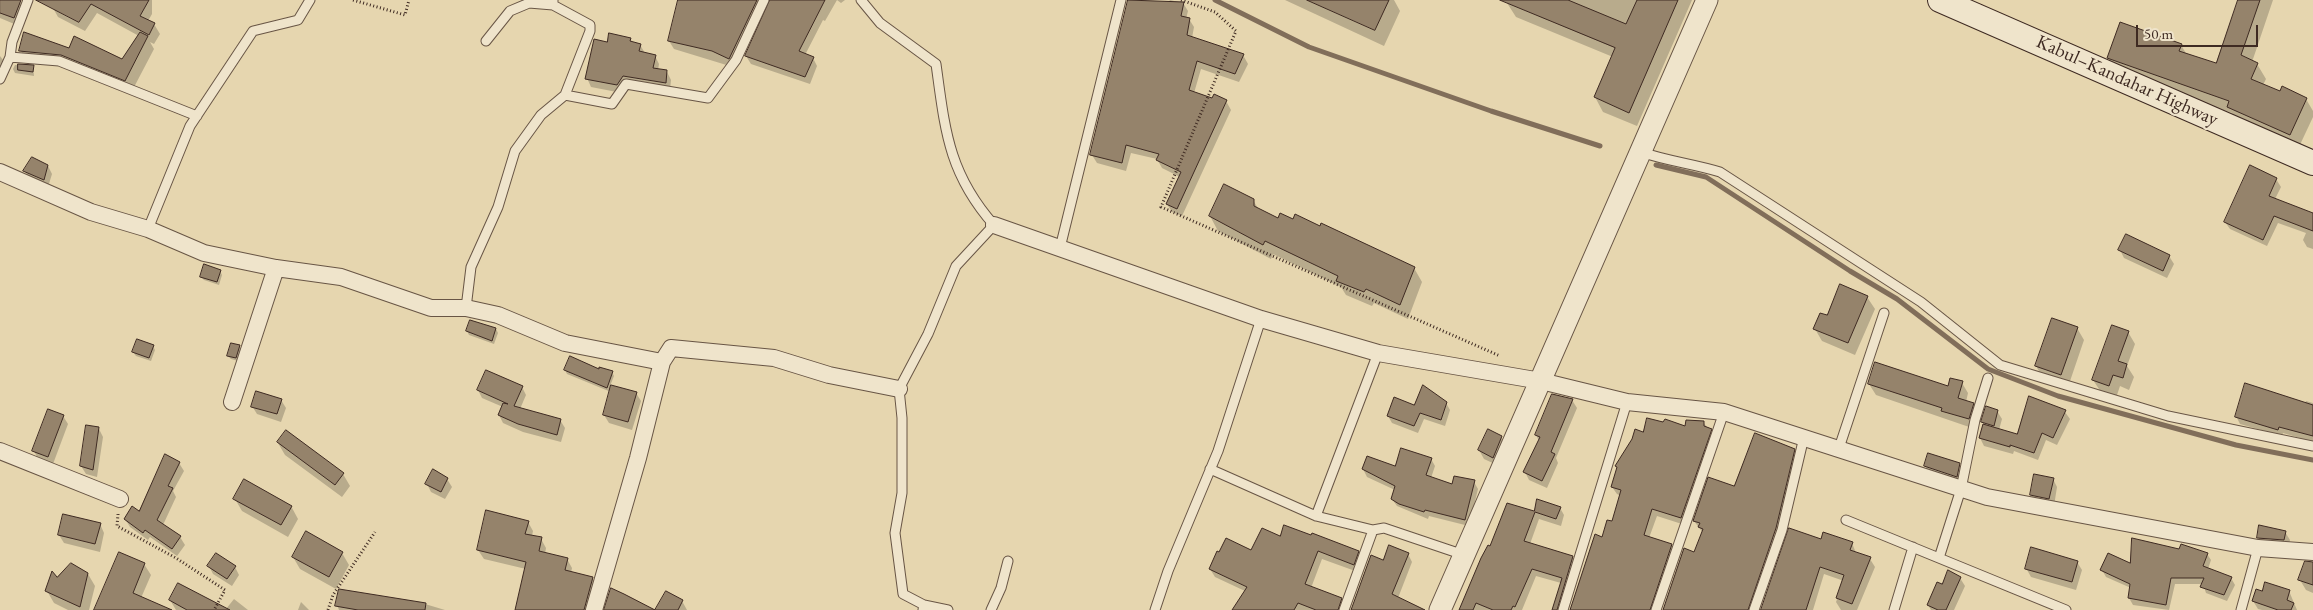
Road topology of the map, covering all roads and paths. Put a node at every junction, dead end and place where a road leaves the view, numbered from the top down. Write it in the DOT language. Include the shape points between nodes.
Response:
graph roads {
  1 [pos="28,0"];
  2 [pos="310,0"];
  3 [pos="353,0"];
  4 [pos="408,0"];
  5 [pos="764,0"];
  6 [pos="861,0"];
  7 [pos="1121,0"];
  8 [pos="1181,0"];
  9 [pos="1707,0"];
  10 [pos="1940,0"];
  11 [pos="553,2"];
  12 [pos="486,41"];
  13 [pos="10,57"];
  14 [pos="0,79"];
  15 [pos="565,95"];
  16 [pos="197,116"];
  17 [pos="1641,152"];
  18 [pos="2313,162"];
  19 [pos="0,172"];
  20 [pos="994,225"];
  21 [pos="148,229"];
  22 [pos="1060,248"];
  23 [pos="276,268"];
  24 [pos="466,308"];
  25 [pos="1884,313"];
  26 [pos="1262,319"];
  27 [pos="1378,353"];
  28 [pos="1502,357"];
  29 [pos="662,362"];
  30 [pos="1988,378"];
  31 [pos="1541,381"];
  32 [pos="899,389"];
  33 [pos="232,402"];
  34 [pos="1627,402"];
  35 [pos="1724,412"];
  36 [pos="1804,437"];
  37 [pos="2313,446"];
  38 [pos="1839,448"];
  39 [pos="0,451"];
  40 [pos="1210,469"];
  41 [pos="1962,489"];
  42 [pos="120,499"];
  43 [pos="1316,516"];
  44 [pos="1846,520"];
  45 [pos="1373,530"];
  46 [pos="375,532"];
  47 [pos="1913,547"];
  48 [pos="2258,548"];
  49 [pos="2313,552"];
  50 [pos="1464,555"];
  51 [pos="1938,558"];
  52 [pos="1008,561"];
  53 [pos="923,607"];
  54 [pos="1757,609"];
  55 [pos="214,610"];
  56 [pos="328,610"];
  57 [pos="594,610"];
  58 [pos="948,610"];
  59 [pos="991,610"];
  60 [pos="1155,610"];
  61 [pos="1344,610"];
  62 [pos="1440,610"];
  63 [pos="1563,610"];
  64 [pos="1656,610"];
  65 [pos="1894,610"];
  66 [pos="2066,610"];
  67 [pos="2241,610"];
  1 -- 13 [label="lane" via="12,42"];
  2 -- 16 [label="lane" via="298,20 254,32"];
  3 -- 4 [label="path" via="405,15"];
  5 -- 15 [label="lane" via="736,60 708,98 626,84 612,104"];
  6 -- 20 [label="lane" via="880,23 936,64 945,126 958,173 975,204"];
  7 -- 22 [label="lane"];
  8 -- 28 [label="path" via="1215,12 1236,31 1161,207"];
  9 -- 17 [label="street"];
  10 -- 18 [label="main road, Kabul–Kandahar Highway"];
  11 -- 12 [label="lane" via="529,3 510,11"];
  11 -- 15 [label="lane" via="590,25"];
  13 -- 14 [label="lane"];
  13 -- 16 [label="lane" via="59,61"];
  15 -- 24 [label="lane" via="540,114 515,150 498,206 470,267"];
  16 -- 21 [label="lane"];
  17 -- 31 [label="street"];
  17 -- 37 [label="lane" via="1720,172 1922,302 2000,365 2168,416"];
  19 -- 21 [label="street" via="91,212"];
  20 -- 22 [label="street"];
  20 -- 32 [label="lane" via="956,266 928,334"];
  21 -- 23 [label="street" via="204,253"];
  22 -- 26 [label="street"];
  23 -- 24 [label="street" via="341,277 431,308"];
  23 -- 33 [label="street"];
  24 -- 29 [label="street" via="498,315 565,343"];
  25 -- 38 [label="lane"];
  26 -- 27 [label="street"];
  26 -- 40 [label="lane"];
  27 -- 31 [label="street"];
  27 -- 43 [label="lane"];
  29 -- 32 [label="street" via="670,348 774,358 830,375"];
  29 -- 57 [label="street"];
  30 -- 41 [label="lane" via="1974,420"];
  31 -- 34 [label="street"];
  31 -- 50 [label="street"];
  32 -- 53 [label="lane" via="902,493 895,533 903,594"];
  34 -- 35 [label="street"];
  34 -- 63 [label="lane"];
  35 -- 36 [label="street"];
  35 -- 64 [label="lane"];
  36 -- 38 [label="street"];
  36 -- 54 [label="lane" via="1782,530"];
  38 -- 41 [label="street"];
  39 -- 42 [label="street"];
  40 -- 43 [label="lane"];
  40 -- 60 [label="lane"];
  41 -- 48 [label="street" via="1987,497"];
  41 -- 51 [label="lane"];
  42 -- 55 [label="path" via="117,526 176,558 225,590"];
  43 -- 45 [label="lane"];
  44 -- 47 [label="lane"];
  45 -- 50 [label="lane" via="1384,528"];
  45 -- 61 [label="lane"];
  46 -- 56 [label="path" via="333,595"];
  47 -- 51 [label="lane"];
  47 -- 65 [label="lane"];
  48 -- 49 [label="street"];
  48 -- 67 [label="lane"];
  50 -- 62 [label="street"];
  51 -- 66 [label="lane"];
  52 -- 59 [label="lane"];
  53 -- 58 [label="lane"];
}
